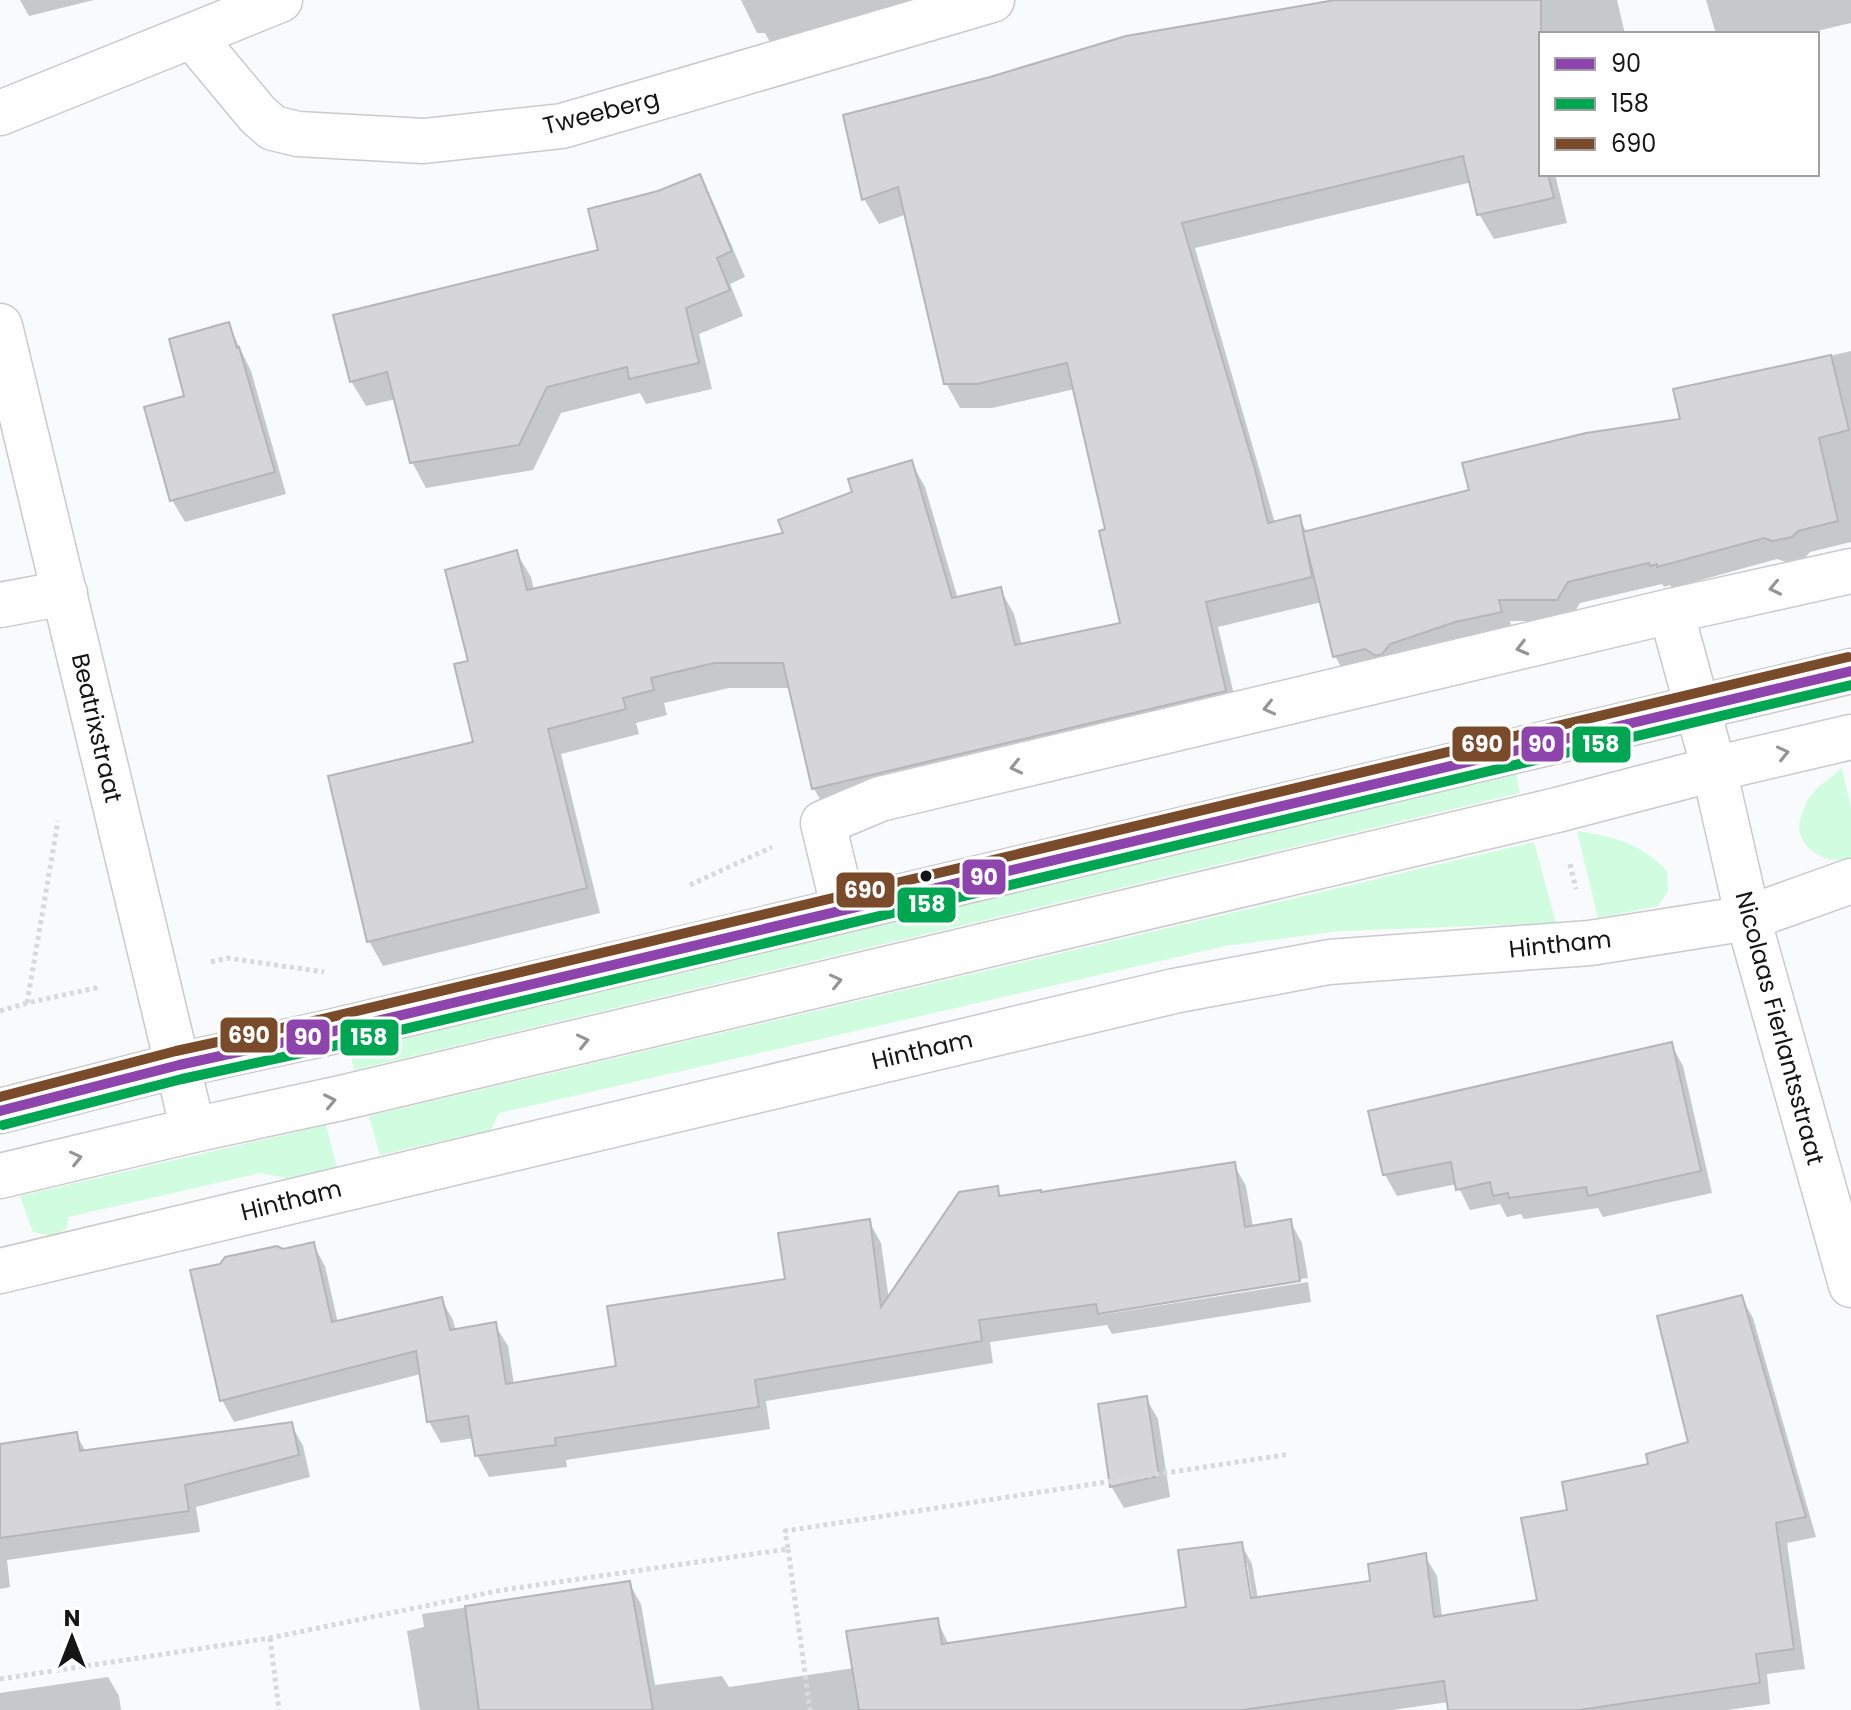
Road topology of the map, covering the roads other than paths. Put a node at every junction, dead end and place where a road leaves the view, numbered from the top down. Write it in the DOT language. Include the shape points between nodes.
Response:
graph roads {
  1 [pos="280,0"];
  2 [pos="992,0"];
  3 [pos="193,37"];
  4 [pos="0,113"];
  5 [pos="0,326"];
  6 [pos="1851,571"];
  7 [pos="65,593"];
  8 [pos="0,605"];
  9 [pos="1671,611"];
  10 [pos="1851,671"];
  11 [pos="1697,707"];
  12 [pos="1851,737"];
  13 [pos="1714,769"];
  14 [pos="1851,881"];
  15 [pos="844,910"];
  16 [pos="1748,918"];
  17 [pos="179,1065"];
  18 [pos="0,1111"];
  19 [pos="193,1130"];
  20 [pos="0,1176"];
  21 [pos="0,1271"];
  22 [pos="1851,1285"];
  1 -- 3 [label="street"];
  2 -- 3 [label="street, Tweeberg" via="562,126 424,141 273,128"];
  3 -- 4 [label="street"];
  5 -- 7 [label="street, Beatrixstraat"];
  6 -- 9 [label="street, one-way"];
  7 -- 8 [label="street"];
  7 -- 17 [label="street, Beatrixstraat"];
  9 -- 11 [label="street"];
  9 -- 15 [label="street, one-way" via="880,799 823,823"];
  10 -- 11 [label="street"];
  11 -- 13 [label="street"];
  11 -- 15 [label="street"];
  13 -- 12 [label="street, one-way"];
  13 -- 16 [label="street, Nicolaas Fierlantsstraat"];
  19 -- 13 [label="street, one-way"];
  14 -- 16 [label="street, Hintham"];
  15 -- 17 [label="street"];
  16 -- 21 [label="street, Hintham" via="1590,943 1329,962 1174,991"];
  16 -- 22 [label="street, Nicolaas Fierlantsstraat"];
  17 -- 18 [label="street"];
  17 -- 19 [label="street, Beatrixstraat"];
  20 -- 19 [label="street, one-way"];
}
